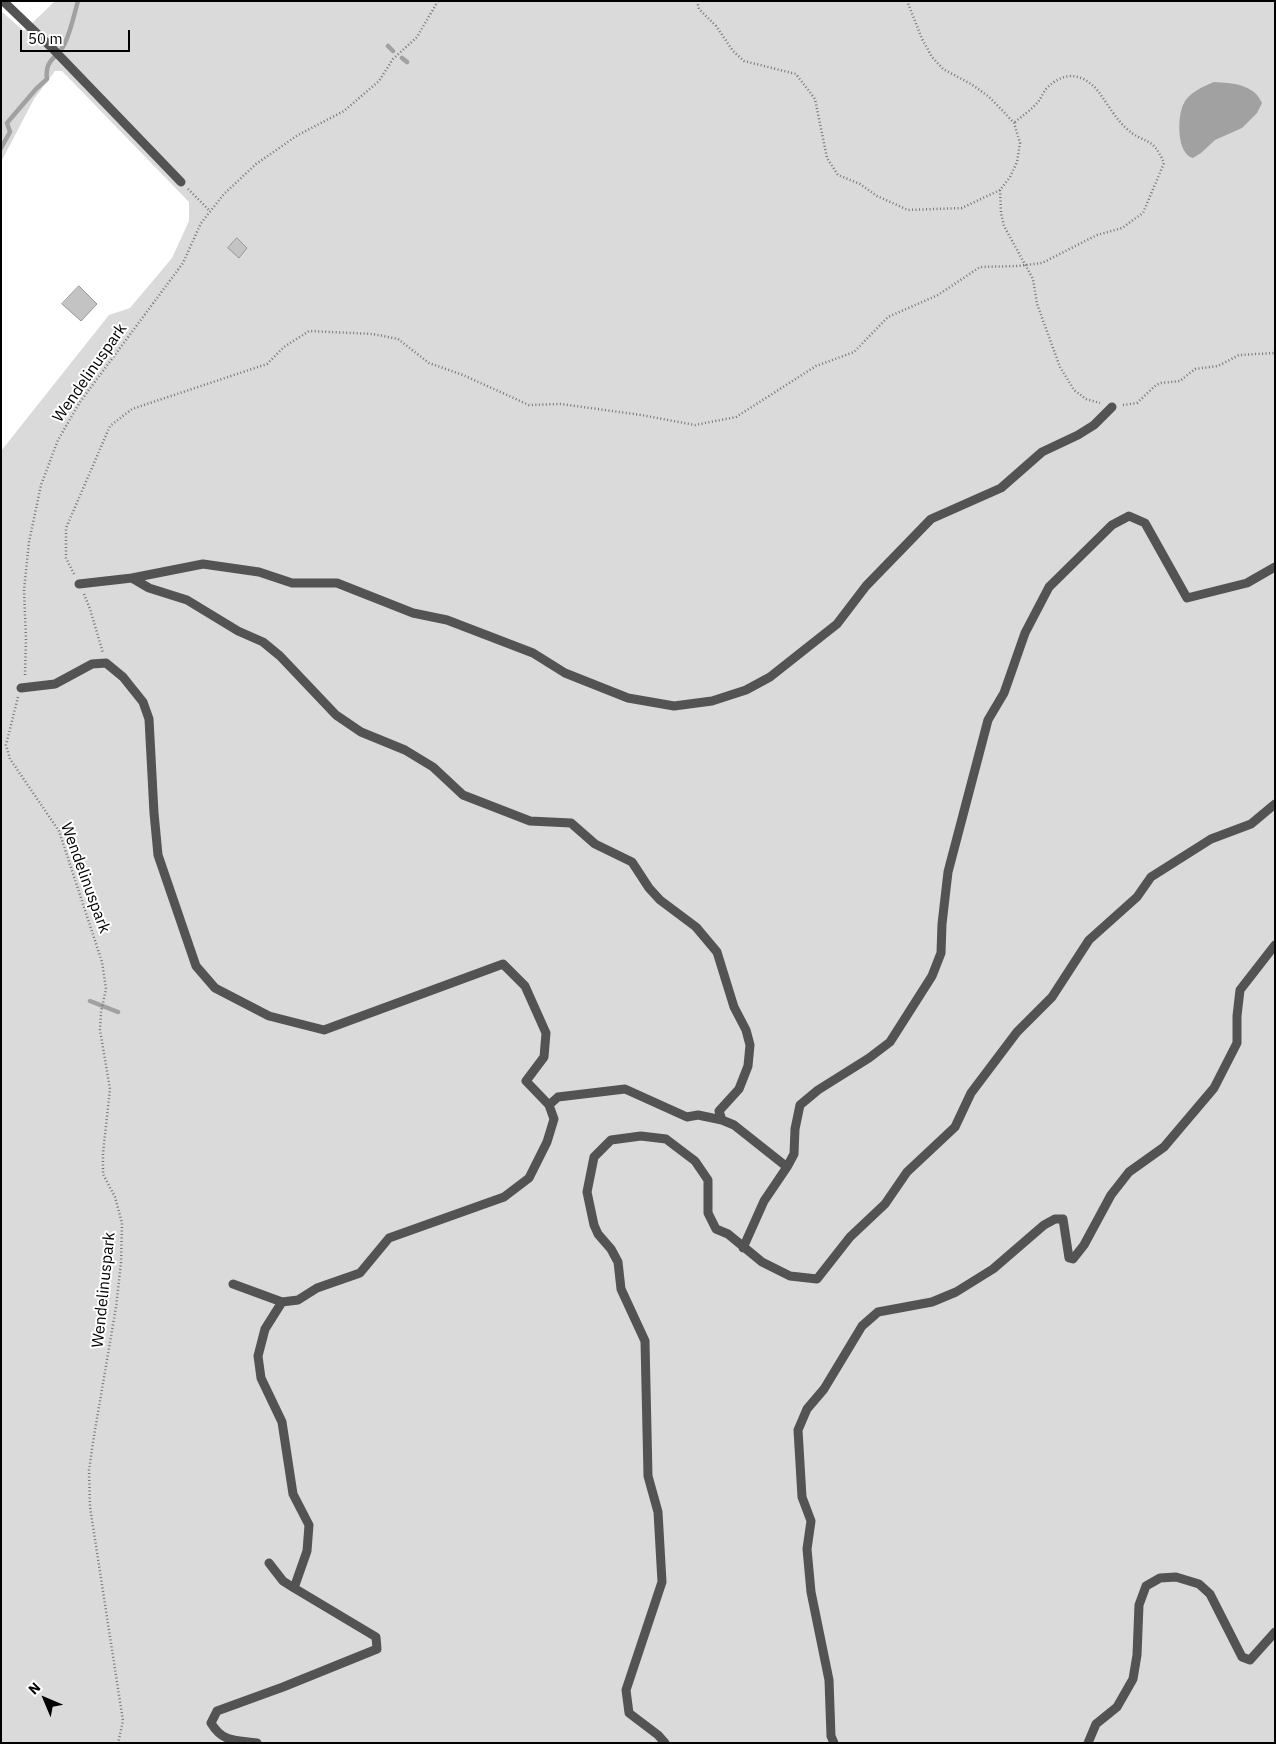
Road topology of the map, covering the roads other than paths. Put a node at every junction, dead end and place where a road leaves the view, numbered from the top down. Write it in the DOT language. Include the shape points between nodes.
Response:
graph roads {
  1 [pos="4,1"];
  2 [pos="181,182"];
  3 [pos="1112,407"];
  4 [pos="1275,567"];
  5 [pos="132,578"];
  6 [pos="79,584"];
  7 [pos="21,688"];
  8 [pos="1275,804"];
  9 [pos="1275,945"];
  10 [pos="549,1105"];
  11 [pos="722,1120"];
  12 [pos="787,1167"];
  13 [pos="743,1248"];
  14 [pos="233,1284"];
  15 [pos="282,1302"];
  16 [pos="269,1563"];
  17 [pos="294,1588"];
  18 [pos="1275,1632"];
  19 [pos="257,1743"];
  20 [pos="665,1743"];
  21 [pos="834,1743"];
  22 [pos="1088,1743"];
  1 -- 2 [label="lane"];
  3 -- 5 [label="lane" via="1094,425 1042,452 1001,488 931,518 866,586 837,624 770,676 746,690 712,701 674,706 628,698 565,673 533,653 447,620 413,613 337,583 292,582 259,572 203,564"];
  4 -- 12 [label="lane" via="1247,583 1187,598 1145,523 1129,516 1112,524 1050,587 1025,632 1004,693 988,720 948,872 941,953 932,976 890,1042 800,1105 794,1154"];
  5 -- 6 [label="lane"];
  5 -- 11 [label="lane" via="149,588 186,600 263,642 336,715 361,732 405,750 433,767 463,795 530,821 571,822 595,844 632,862 648,888 696,927 717,952 734,1007 746,1030 750,1045 748,1066 738,1089 719,1111"];
  7 -- 10 [label="lane" via="55,684 92,664 106,663 123,677 143,702 149,719 158,854 196,966 215,988 269,1016 324,1030 503,964 525,986 546,1033 544,1057 526,1081"];
  8 -- 13 [label="lane" via="1251,824 1211,839 1151,877 1137,897 1089,940 1052,997 1017,1032 971,1093 955,1127 907,1172 884,1204 850,1237 817,1279 790,1276"];
  9 -- 21 [label="lane" via="1240,990 1237,1043 1214,1088 1164,1147 1129,1172 1111,1195 1073,1259 1069,1258 1063,1219 1055,1219 993,1269 956,1292 932,1302 878,1312 862,1326 824,1389 807,1409 798,1430 802,1497 810,1522 807,1549 811,1592 830,1680 831,1736"];
  10 -- 11 [label="lane" via="558,1097 625,1089 687,1117 698,1115"];
  10 -- 15 [label="lane" via="554,1119 547,1142 529,1178 504,1197 389,1238 360,1273 317,1288 298,1300"];
  11 -- 12 [label="lane" via="734,1125"];
  12 -- 13 [label="lane" via="764,1202"];
  13 -- 20 [label="lane" via="728,1234 716,1229 708,1213 708,1180 695,1160 666,1139 641,1136 612,1140 594,1157 587,1192 594,1224 618,1262 621,1289 645,1341 648,1476 658,1512 662,1582 626,1690 629,1713"];
  14 -- 15 [label="lane"];
  15 -- 17 [label="lane" via="265,1329 258,1356 261,1378 282,1422 293,1494 309,1525 307,1552"];
  16 -- 17 [label="lane"];
  17 -- 19 [label="lane" via="376,1637 377,1649 217,1711 211,1723 217,1733 226,1738"];
  18 -- 22 [label="lane" via="1250,1660 1242,1657 1210,1594 1199,1584 1176,1577 1160,1578 1146,1586 1139,1605 1133,1679 1117,1707 1096,1724"];
}
